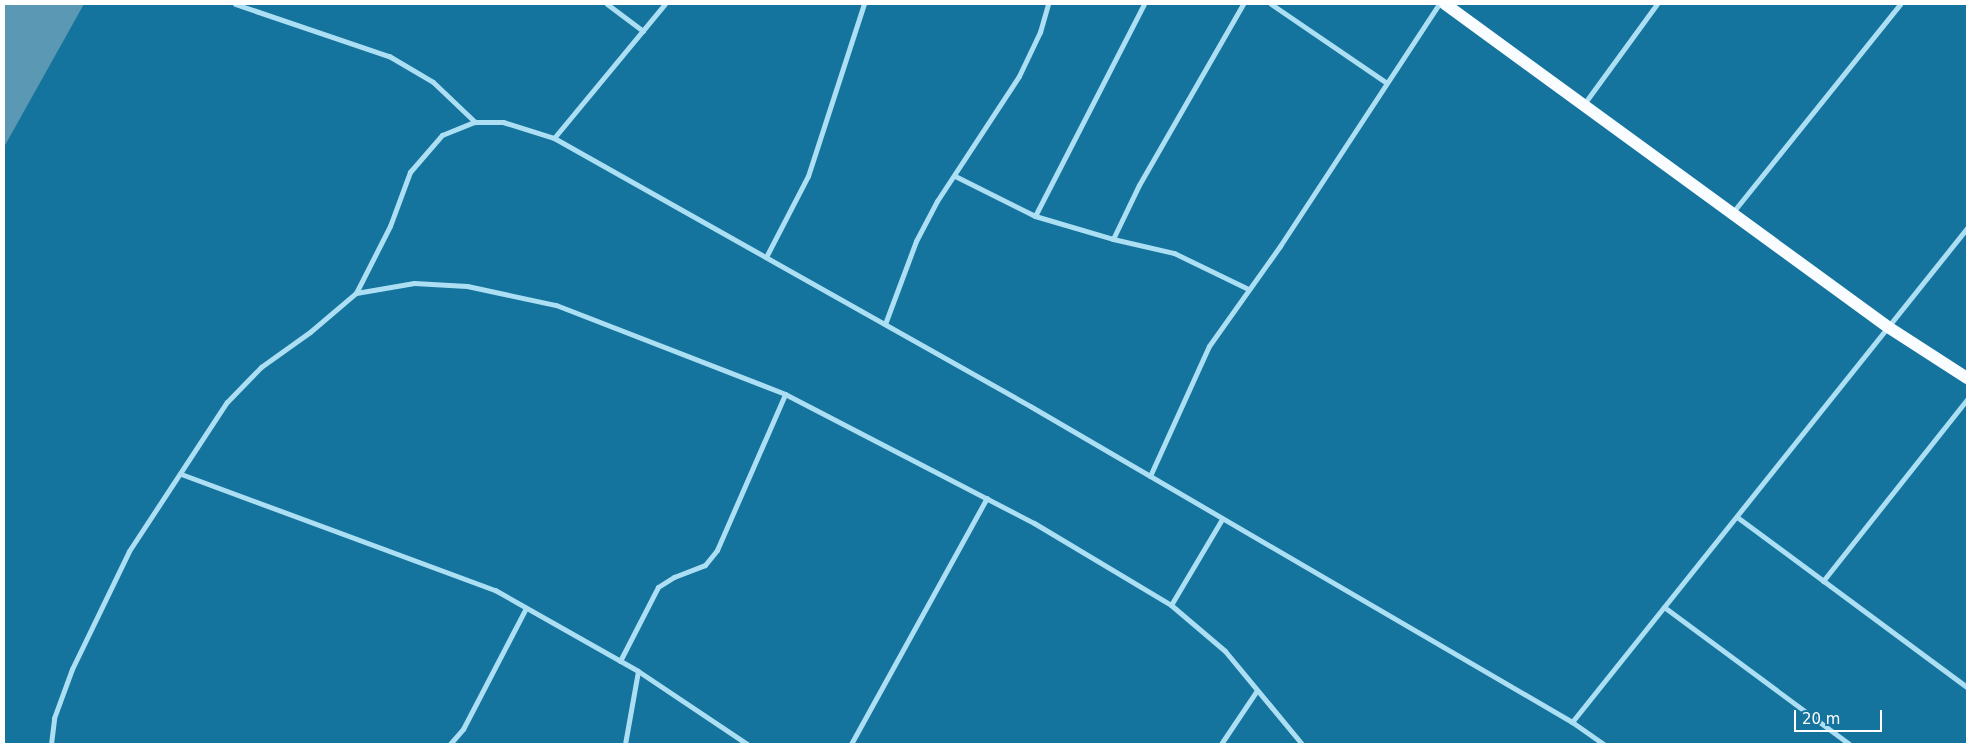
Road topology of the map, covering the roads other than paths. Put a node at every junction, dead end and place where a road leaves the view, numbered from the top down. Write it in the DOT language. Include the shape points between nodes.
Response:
graph roads {
  1 [pos="234,4"];
  2 [pos="607,4"];
  3 [pos="665,4"];
  4 [pos="864,4"];
  5 [pos="1048,4"];
  6 [pos="1144,4"];
  7 [pos="1243,4"];
  8 [pos="1271,4"];
  9 [pos="1440,4"];
  10 [pos="1445,4"];
  11 [pos="1658,4"];
  12 [pos="1900,4"];
  13 [pos="643,31"];
  14 [pos="1387,83"];
  15 [pos="1584,105"];
  16 [pos="476,122"];
  17 [pos="554,138"];
  18 [pos="955,176"];
  19 [pos="1732,213"];
  20 [pos="1035,216"];
  21 [pos="1967,228"];
  22 [pos="1113,239"];
  23 [pos="766,258"];
  24 [pos="1248,289"];
  25 [pos="356,293"];
  26 [pos="885,324"];
  27 [pos="1888,327"];
  28 [pos="1967,378"];
  29 [pos="785,394"];
  30 [pos="1967,399"];
  31 [pos="181,474"];
  32 [pos="1150,476"];
  33 [pos="987,498"];
  34 [pos="1736,516"];
  35 [pos="1222,519"];
  36 [pos="1824,581"];
  37 [pos="1171,605"];
  38 [pos="1664,607"];
  39 [pos="526,608"];
  40 [pos="620,661"];
  41 [pos="638,671"];
  42 [pos="1967,687"];
  43 [pos="1256,692"];
  44 [pos="1572,722"];
  45 [pos="51,744"];
  46 [pos="450,744"];
  47 [pos="624,744"];
  48 [pos="747,744"];
  49 [pos="851,744"];
  50 [pos="1221,744"];
  51 [pos="1302,744"];
  52 [pos="1602,744"];
  53 [pos="1848,744"];
  1 -- 16 [label="street" via="389,56 433,82"];
  2 -- 13 [label="street"];
  3 -- 13 [label="street"];
  4 -- 23 [label="street" via="808,176"];
  5 -- 18 [label="street" via="1040,32 1019,76"];
  6 -- 20 [label="street"];
  7 -- 22 [label="street" via="1138,185"];
  8 -- 14 [label="street"];
  9 -- 14 [label="street"];
  10 -- 15 [label="main road"];
  11 -- 15 [label="street"];
  12 -- 19 [label="street"];
  13 -- 17 [label="street"];
  14 -- 24 [label="street"];
  15 -- 19 [label="main road"];
  16 -- 17 [label="street" via="503,122"];
  16 -- 25 [label="street" via="442,135 410,172 390,226"];
  17 -- 23 [label="street"];
  18 -- 20 [label="street"];
  18 -- 26 [label="street" via="916,241"];
  19 -- 27 [label="main road"];
  20 -- 22 [label="street"];
  21 -- 27 [label="street"];
  22 -- 24 [label="street" via="1174,253"];
  23 -- 26 [label="street"];
  24 -- 32 [label="street" via="1209,346"];
  25 -- 29 [label="street" via="414,283 467,286 556,305"];
  25 -- 31 [label="street" via="261,367 227,402"];
  26 -- 32 [label="street"];
  27 -- 28 [label="main road"];
  27 -- 34 [label="street"];
  29 -- 33 [label="street"];
  29 -- 40 [label="street" via="717,550 705,565 658,587"];
  30 -- 36 [label="street"];
  31 -- 39 [label="street" via="495,590"];
  31 -- 45 [label="street" via="129,551 72,669 54,718"];
  32 -- 35 [label="street"];
  33 -- 37 [label="street"];
  33 -- 49 [label="street"];
  34 -- 36 [label="street"];
  34 -- 38 [label="street"];
  35 -- 37 [label="street"];
  35 -- 44 [label="street"];
  36 -- 42 [label="street"];
  37 -- 43 [label="street" via="1225,650"];
  38 -- 44 [label="street"];
  38 -- 53 [label="street"];
  39 -- 40 [label="street"];
  39 -- 46 [label="street" via="463,728"];
  40 -- 41 [label="street"];
  41 -- 47 [label="street"];
  41 -- 48 [label="street"];
  43 -- 50 [label="street"];
  43 -- 51 [label="street"];
  44 -- 52 [label="street"];
}
